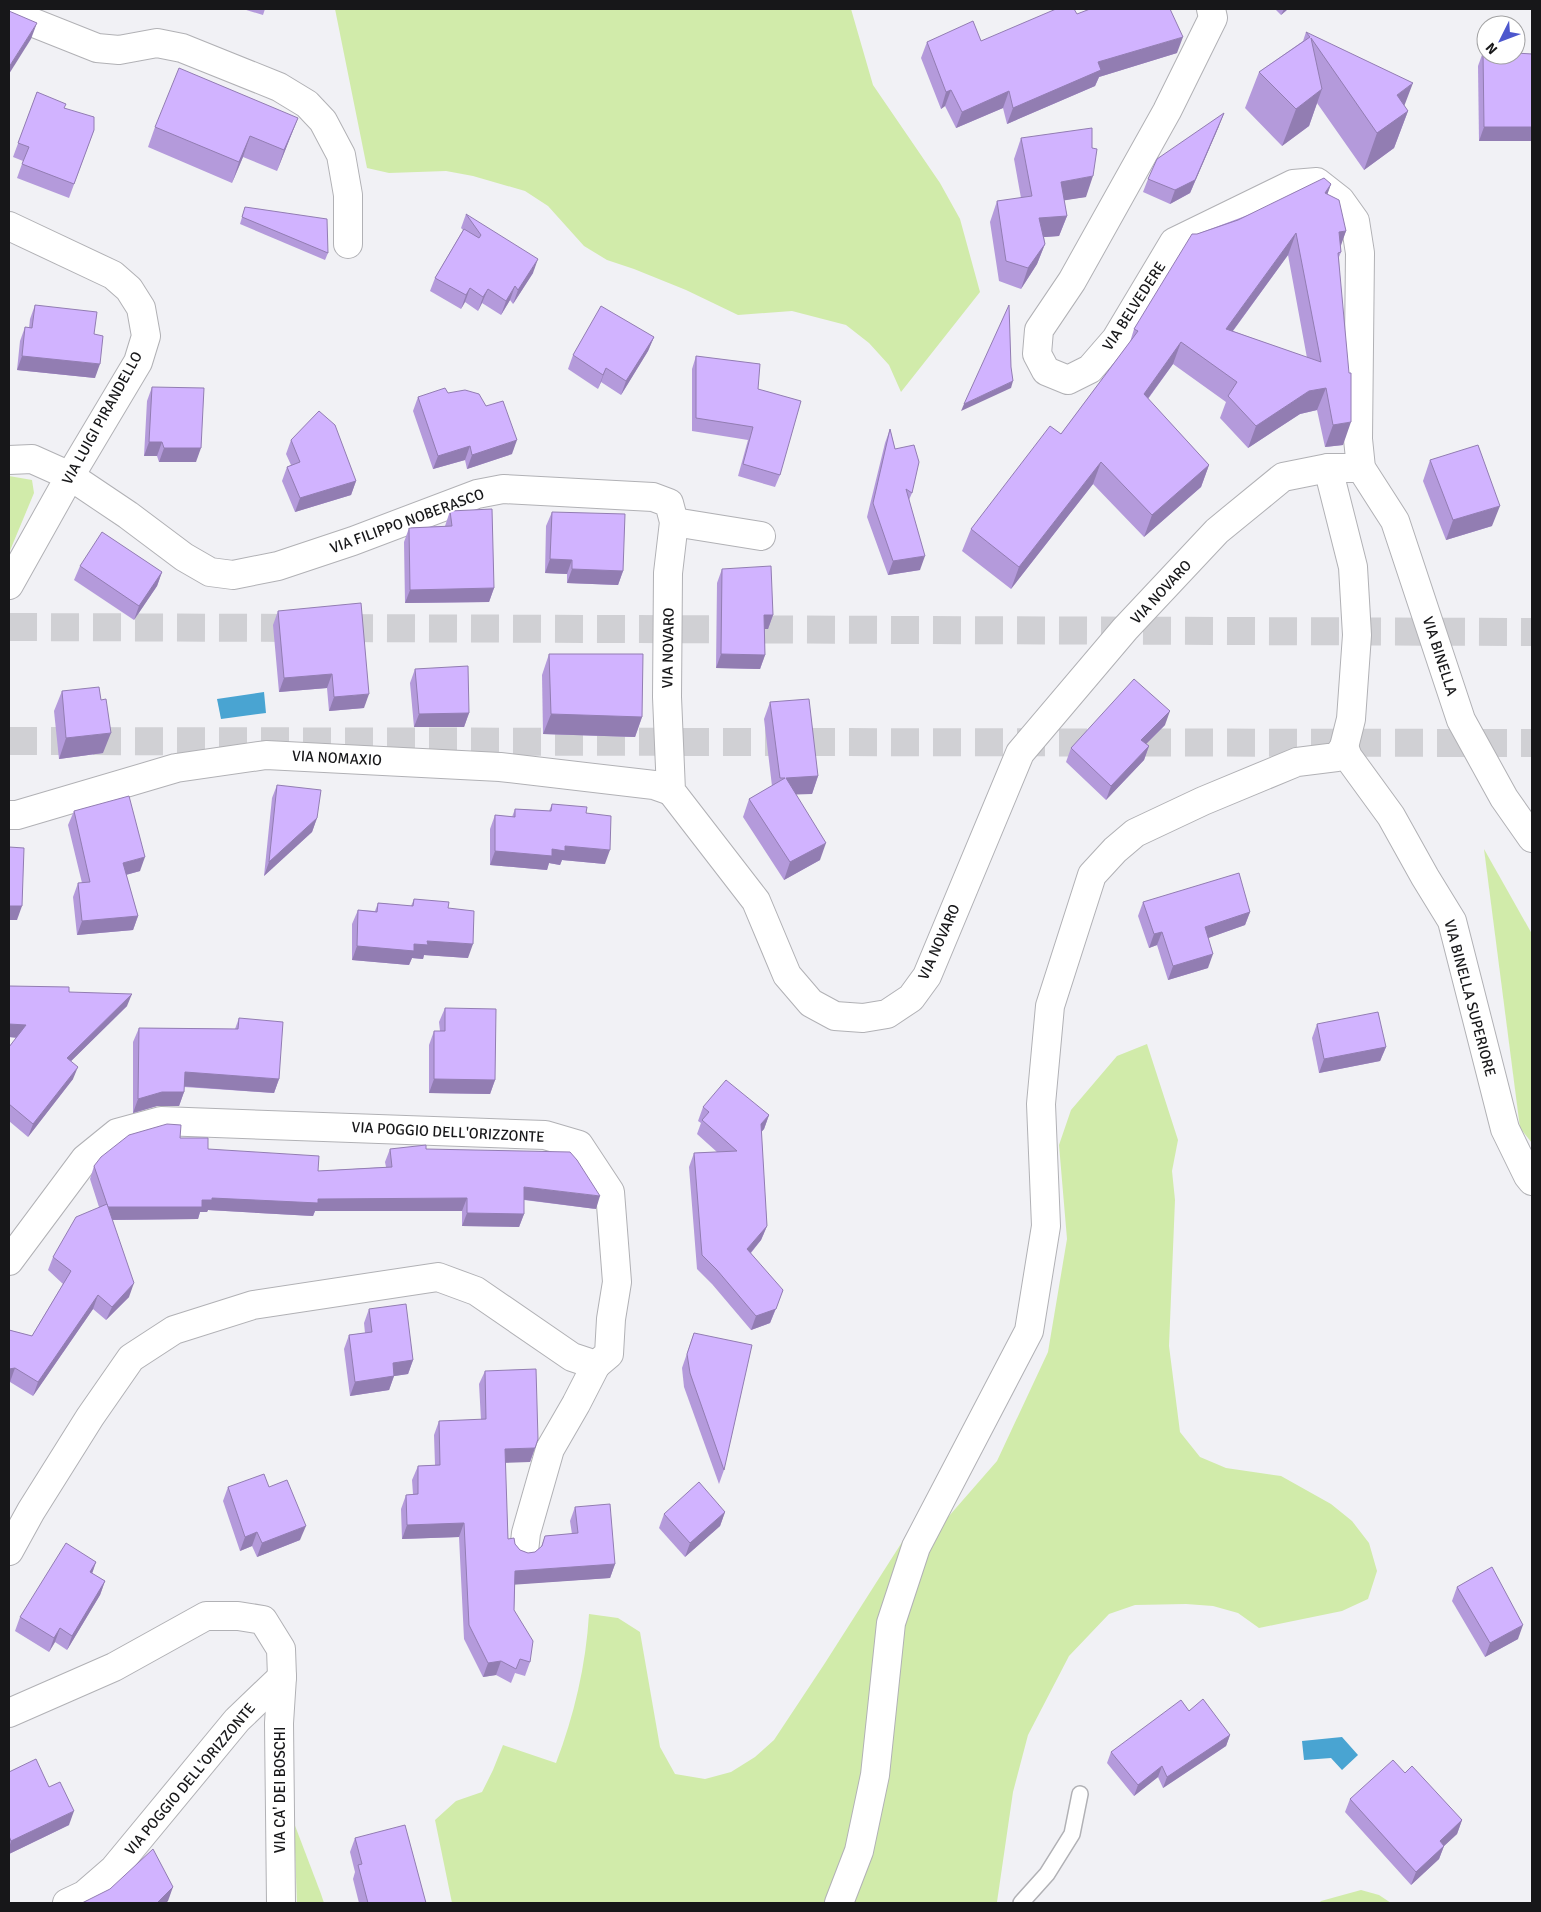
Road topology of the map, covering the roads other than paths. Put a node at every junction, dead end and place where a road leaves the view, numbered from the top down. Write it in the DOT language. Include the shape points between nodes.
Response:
graph roads {
  1 [pos="1211,9"];
  2 [pos="9,13"];
  3 [pos="9,226"];
  4 [pos="348,244"];
  5 [pos="9,460"];
  6 [pos="1328,468"];
  7 [pos="1361,468"];
  8 [pos="70,476"];
  9 [pos="674,522"];
  10 [pos="761,536"];
  11 [pos="9,585"];
  12 [pos="1344,747"];
  13 [pos="671,791"];
  14 [pos="9,815"];
  15 [pos="1532,838"];
  16 [pos="1532,1181"];
  17 [pos="9,1261"];
  18 [pos="596,1364"];
  19 [pos="9,1551"];
  20 [pos="524,1551"];
  21 [pos="282,1677"];
  22 [pos="9,1713"];
  23 [pos="1080,1794"];
  24 [pos="67,1903"];
  25 [pos="281,1903"];
  26 [pos="839,1903"];
  27 [pos="1021,1903"];
  1 -- 7 [label="street, VIA BELVEDERE" via="1213,18 1167,111 1072,282 1039,330 1037,354 1046,371 1068,380 1090,369 1116,339 1174,242 1293,184 1317,182 1340,200 1355,221 1360,253 1358,439"];
  2 -- 4 [label="street" via="97,48 118,50 156,43 182,48 279,87 307,104 323,121 341,155 348,196"];
  3 -- 8 [label="street, VIA LUIGI PIRANDELLO" via="113,275 129,289 141,308 146,336 138,362"];
  5 -- 8 [label="street" via="32,459"];
  6 -- 7 [label="street, VIA NOVARO"];
  6 -- 12 [label="street" via="1353,567 1357,635 1351,719"];
  6 -- 13 [label="street, VIA NOVARO" via="1283,477 1217,531 1125,629 1020,753 927,976 911,998 887,1014 862,1018 835,1016 811,1003 787,976 756,901"];
  7 -- 15 [label="street, VIA BINELLA" via="1395,521 1461,720 1504,798"];
  8 -- 9 [label="street, VIA FILIPPO NOBERASCO" via="184,557 210,572 233,575 278,566 477,494 503,489 653,497 669,504"];
  8 -- 11 [label="street, VIA LUIGI PIRANDELLO"];
  9 -- 10 [label="street"];
  9 -- 13 [label="street, VIA NOVARO" via="668,573 667,697"];
  12 -- 16 [label="street, VIA BINELLA SUPERIORE" via="1391,816 1452,921 1504,1128"];
  12 -- 26 [label="street" via="1337,757 1296,762 1136,833 1092,875 1050,1006 1041,1104 1046,1226 1029,1331 916,1547 891,1623 875,1775 859,1851"];
  13 -- 14 [label="street, VIA NOMAXIO" via="654,785 500,767 266,754 176,768"];
  17 -- 18 [label="street, VIA POGGIO DELL'ORIZZONTE" via="85,1159 117,1133 161,1121 545,1135 579,1145 610,1192 617,1282 609,1354"];
  18 -- 19 [label="street" via="572,1357 476,1291 438,1277 253,1305 174,1330 131,1358 90,1417"];
  18 -- 20 [label="street, VIA POGGIO DELL'ORIZZONTE" via="550,1449 526,1533"];
  21 -- 22 [label="street" via="281,1649 263,1620 206,1616 114,1667"];
  21 -- 24 [label="street, VIA POGGIO DELL'ORIZZONTE" via="236,1720 114,1869 84,1895"];
  21 -- 25 [label="street, VIA CA' DEI BOSCHI" via="279,1723"];
  23 -- 27 [label="lane" via="1072,1834 1048,1874"];
}
